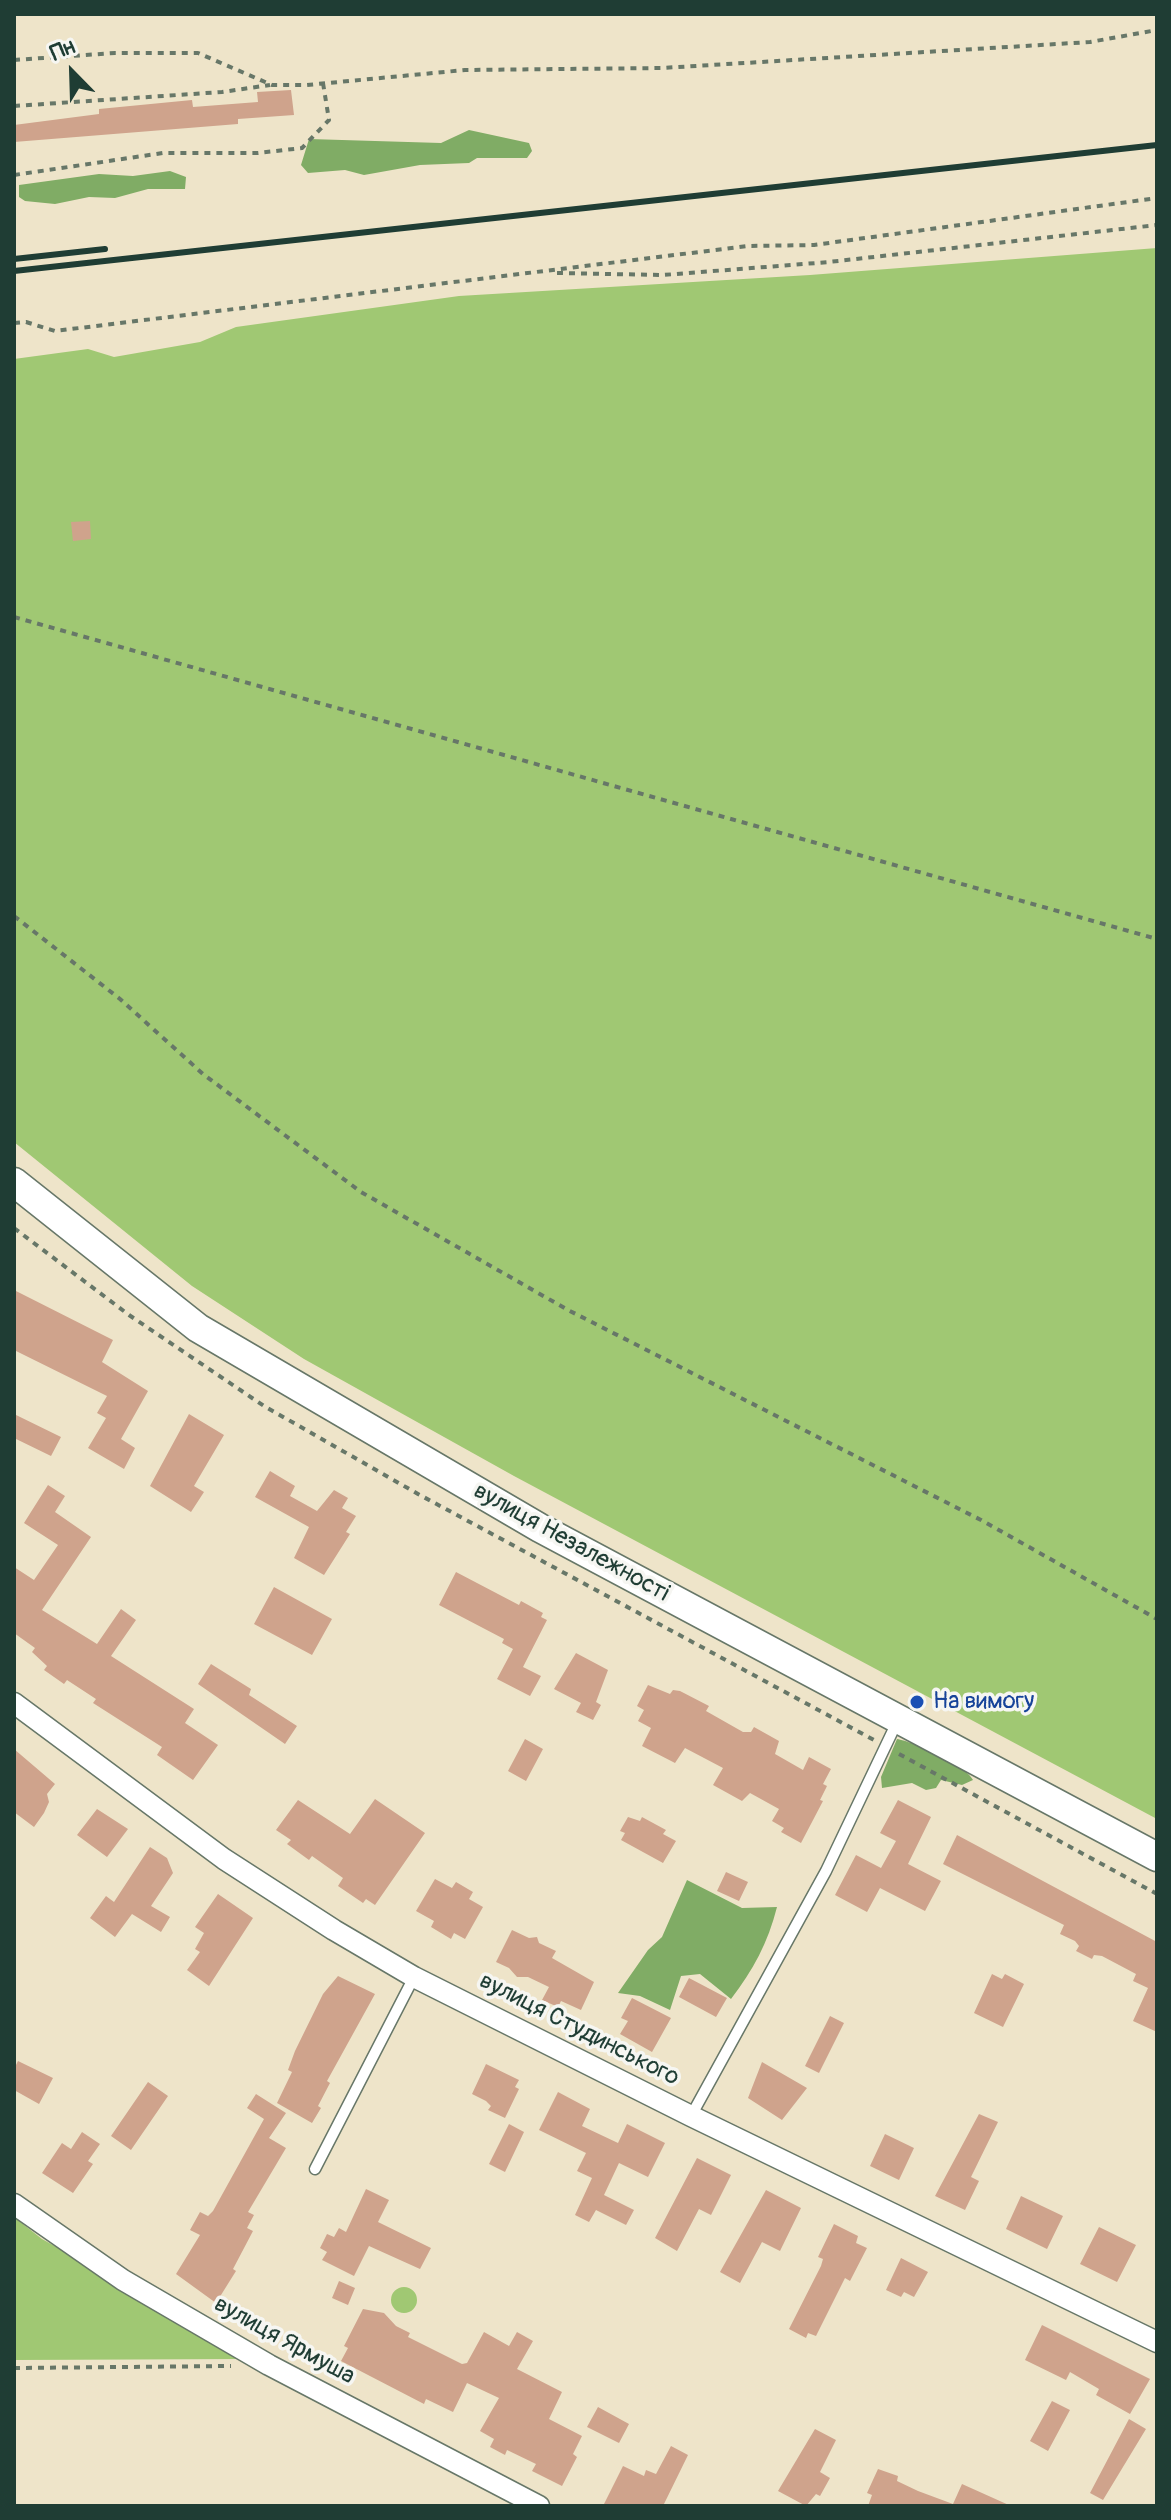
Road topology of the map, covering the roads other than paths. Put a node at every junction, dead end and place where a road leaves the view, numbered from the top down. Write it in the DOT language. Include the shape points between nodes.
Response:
graph roads {
  1 [pos="14,1182"];
  2 [pos="14,1703"];
  3 [pos="898,1719"];
  4 [pos="1157,1857"];
  5 [pos="414,1977"];
  6 [pos="691,2116"];
  7 [pos="315,2169"];
  8 [pos="14,2204"];
  9 [pos="1157,2342"];
  10 [pos="539,2506"];
  1 -- 3 [label="street, вулиця Незалежності" via="198,1328 540,1528"];
  2 -- 5 [label="street, вулиця Студинського" via="224,1859"];
  3 -- 4 [label="street, вулиця Незалежності"];
  3 -- 6 [label="lane" via="826,1871"];
  5 -- 6 [label="street, вулиця Студинського"];
  5 -- 7 [label="lane"];
  6 -- 9 [label="street, вулиця Студинського"];
  8 -- 10 [label="street, вулиця Ярмуша" via="123,2280 269,2365"];
}
